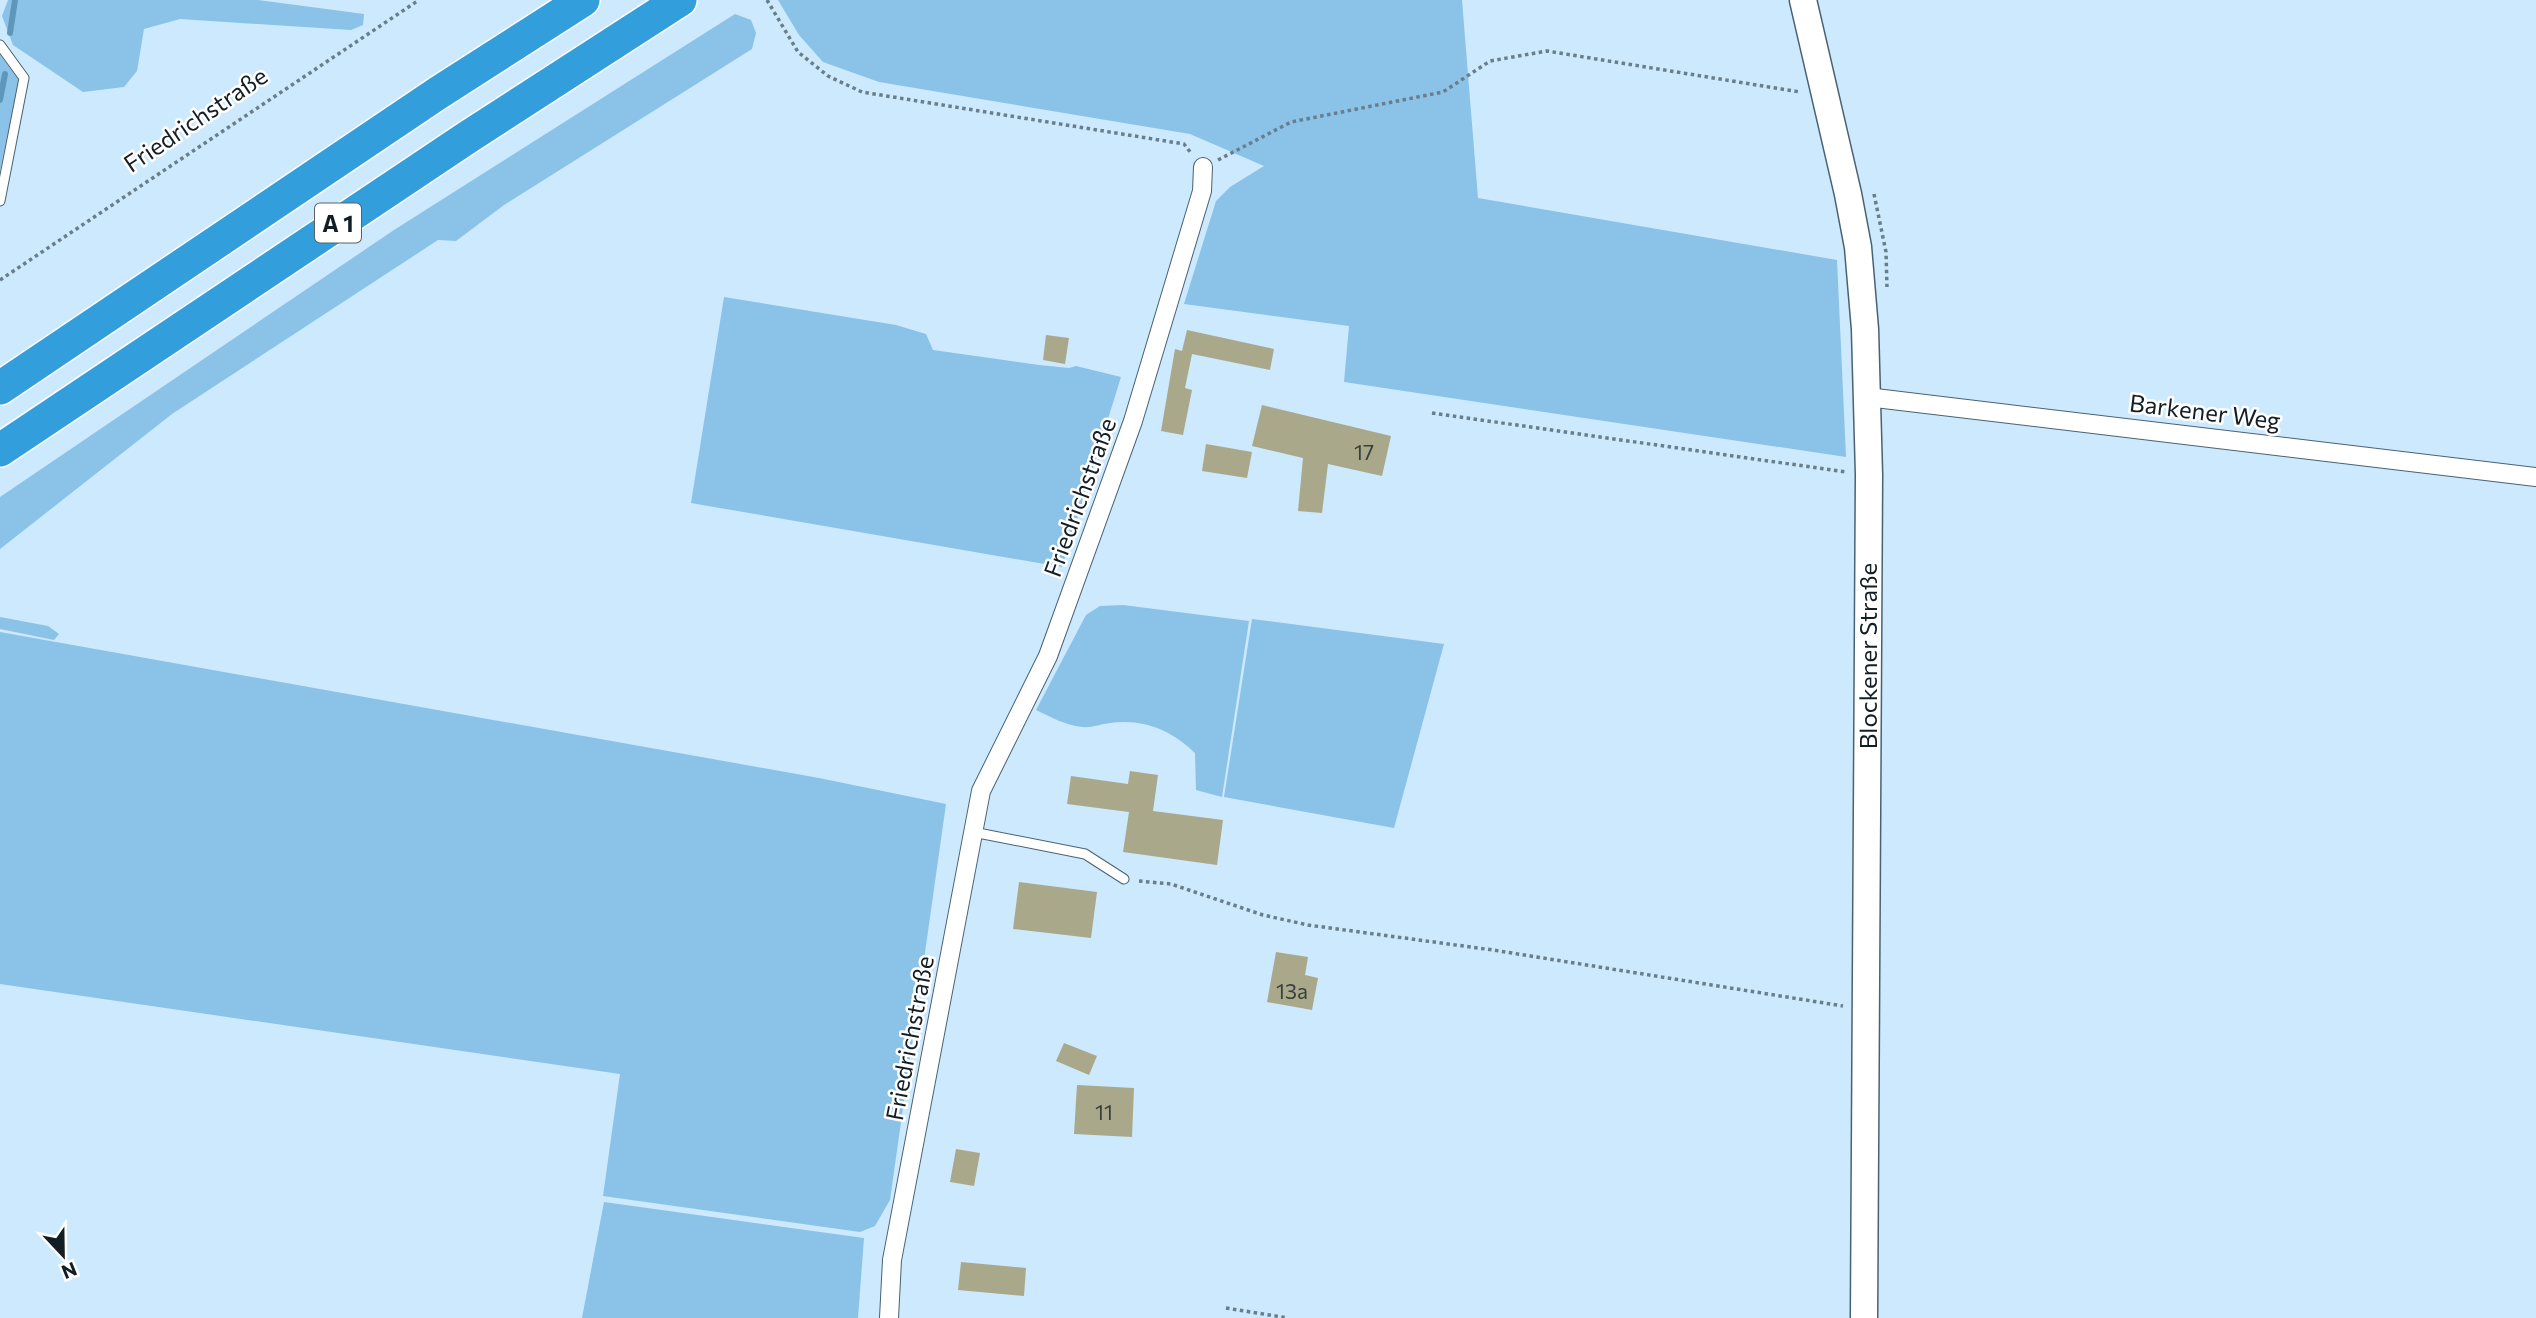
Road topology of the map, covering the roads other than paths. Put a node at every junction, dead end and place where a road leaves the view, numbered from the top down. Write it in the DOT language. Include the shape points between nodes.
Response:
graph roads {
  1 [pos="583,0"];
  2 [pos="680,0"];
  3 [pos="1803,0"];
  4 [pos="0,45"];
  5 [pos="1203,167"];
  6 [pos="0,201"];
  7 [pos="0,388"];
  8 [pos="1867,397"];
  9 [pos="0,450"];
  10 [pos="2536,477"];
  11 [pos="973,832"];
  12 [pos="1124,879"];
  13 [pos="889,1318"];
  14 [pos="1864,1318"];
  1 -- 7 [label="highway, A 1"];
  2 -- 9 [label="highway, A 1"];
  3 -- 8 [label="street, Blockener Straße" via="1858,247"];
  4 -- 6 [label="lane" via="24,78"];
  5 -- 11 [label="street, Friedrichstraße" via="1202,191 1133,421 1048,656 981,791"];
  8 -- 10 [label="street, Barkener Weg"];
  8 -- 14 [label="street, Blockener Straße"];
  11 -- 12 [label="lane" via="1086,854"];
  11 -- 13 [label="street, Friedrichstraße" via="892,1260"];
}
